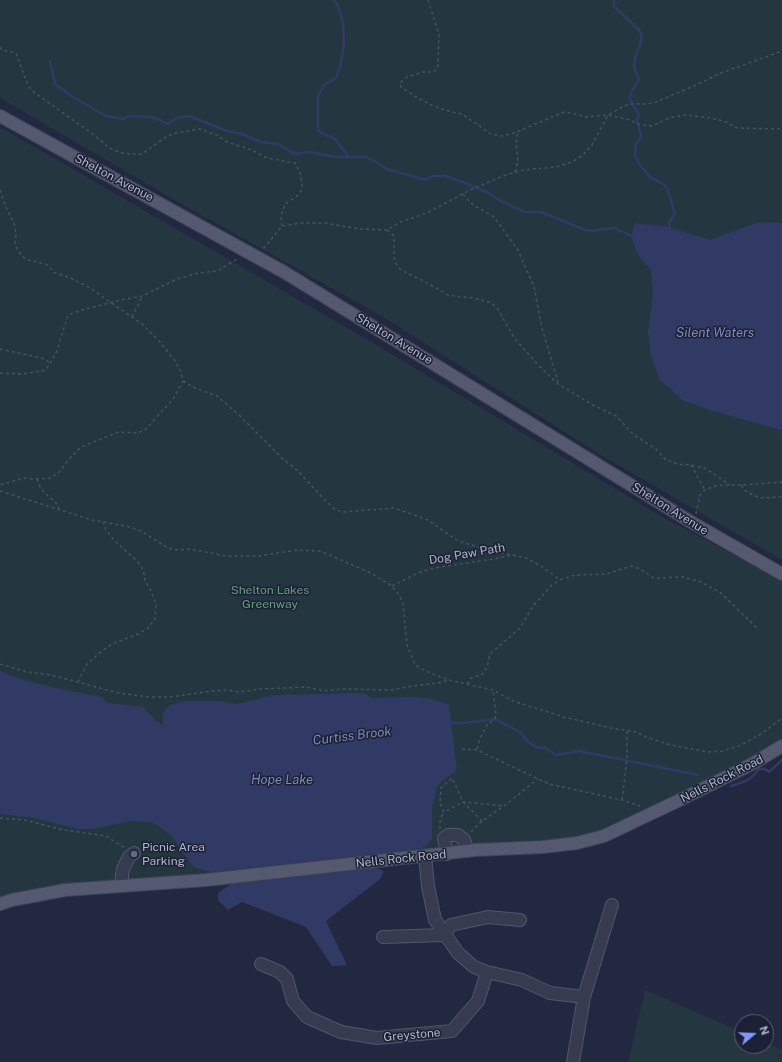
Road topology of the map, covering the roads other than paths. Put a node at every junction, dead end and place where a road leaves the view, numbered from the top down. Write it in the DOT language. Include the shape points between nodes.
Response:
graph roads {
  1 [pos="0,116"];
  2 [pos="782,574"];
  3 [pos="782,746"];
  4 [pos="466,845"];
  5 [pos="134,853"];
  6 [pos="447,854"];
  7 [pos="425,856"];
  8 [pos="122,886"];
  9 [pos="0,904"];
  10 [pos="612,905"];
  11 [pos="520,920"];
  12 [pos="444,935"];
  13 [pos="383,937"];
  14 [pos="261,964"];
  15 [pos="487,972"];
  16 [pos="584,997"];
  17 [pos="572,1062"];
  1 -- 2 [label="main road, Shelton Avenue" via="321,294 691,522"];
  3 -- 4 [label="main road, Nells Rock Road" via="754,763 604,836 577,843 542,847"];
  4 -- 6 [label="main road, Nells Rock Road"];
  4 -- 6 [label="street" via="458,835 448,835 444,838"];
  5 -- 8 [label="street" via="123,868"];
  6 -- 7 [label="main road, Nells Rock Road"];
  7 -- 8 [label="main road, Nells Rock Road" via="206,880"];
  7 -- 12 [label="street" via="435,920"];
  8 -- 9 [label="main road, Nells Rock Road" via="65,890"];
  10 -- 16 [label="street"];
  11 -- 12 [label="street" via="488,917 451,925"];
  12 -- 13 [label="street"];
  12 -- 15 [label="street" via="458,954 474,967"];
  14 -- 15 [label="street, Greystone" via="280,972 287,979 293,1001 307,1017 341,1032 377,1038 452,1031 478,1001"];
  15 -- 16 [label="street" via="522,980 550,993"];
  16 -- 17 [label="street"];
}
